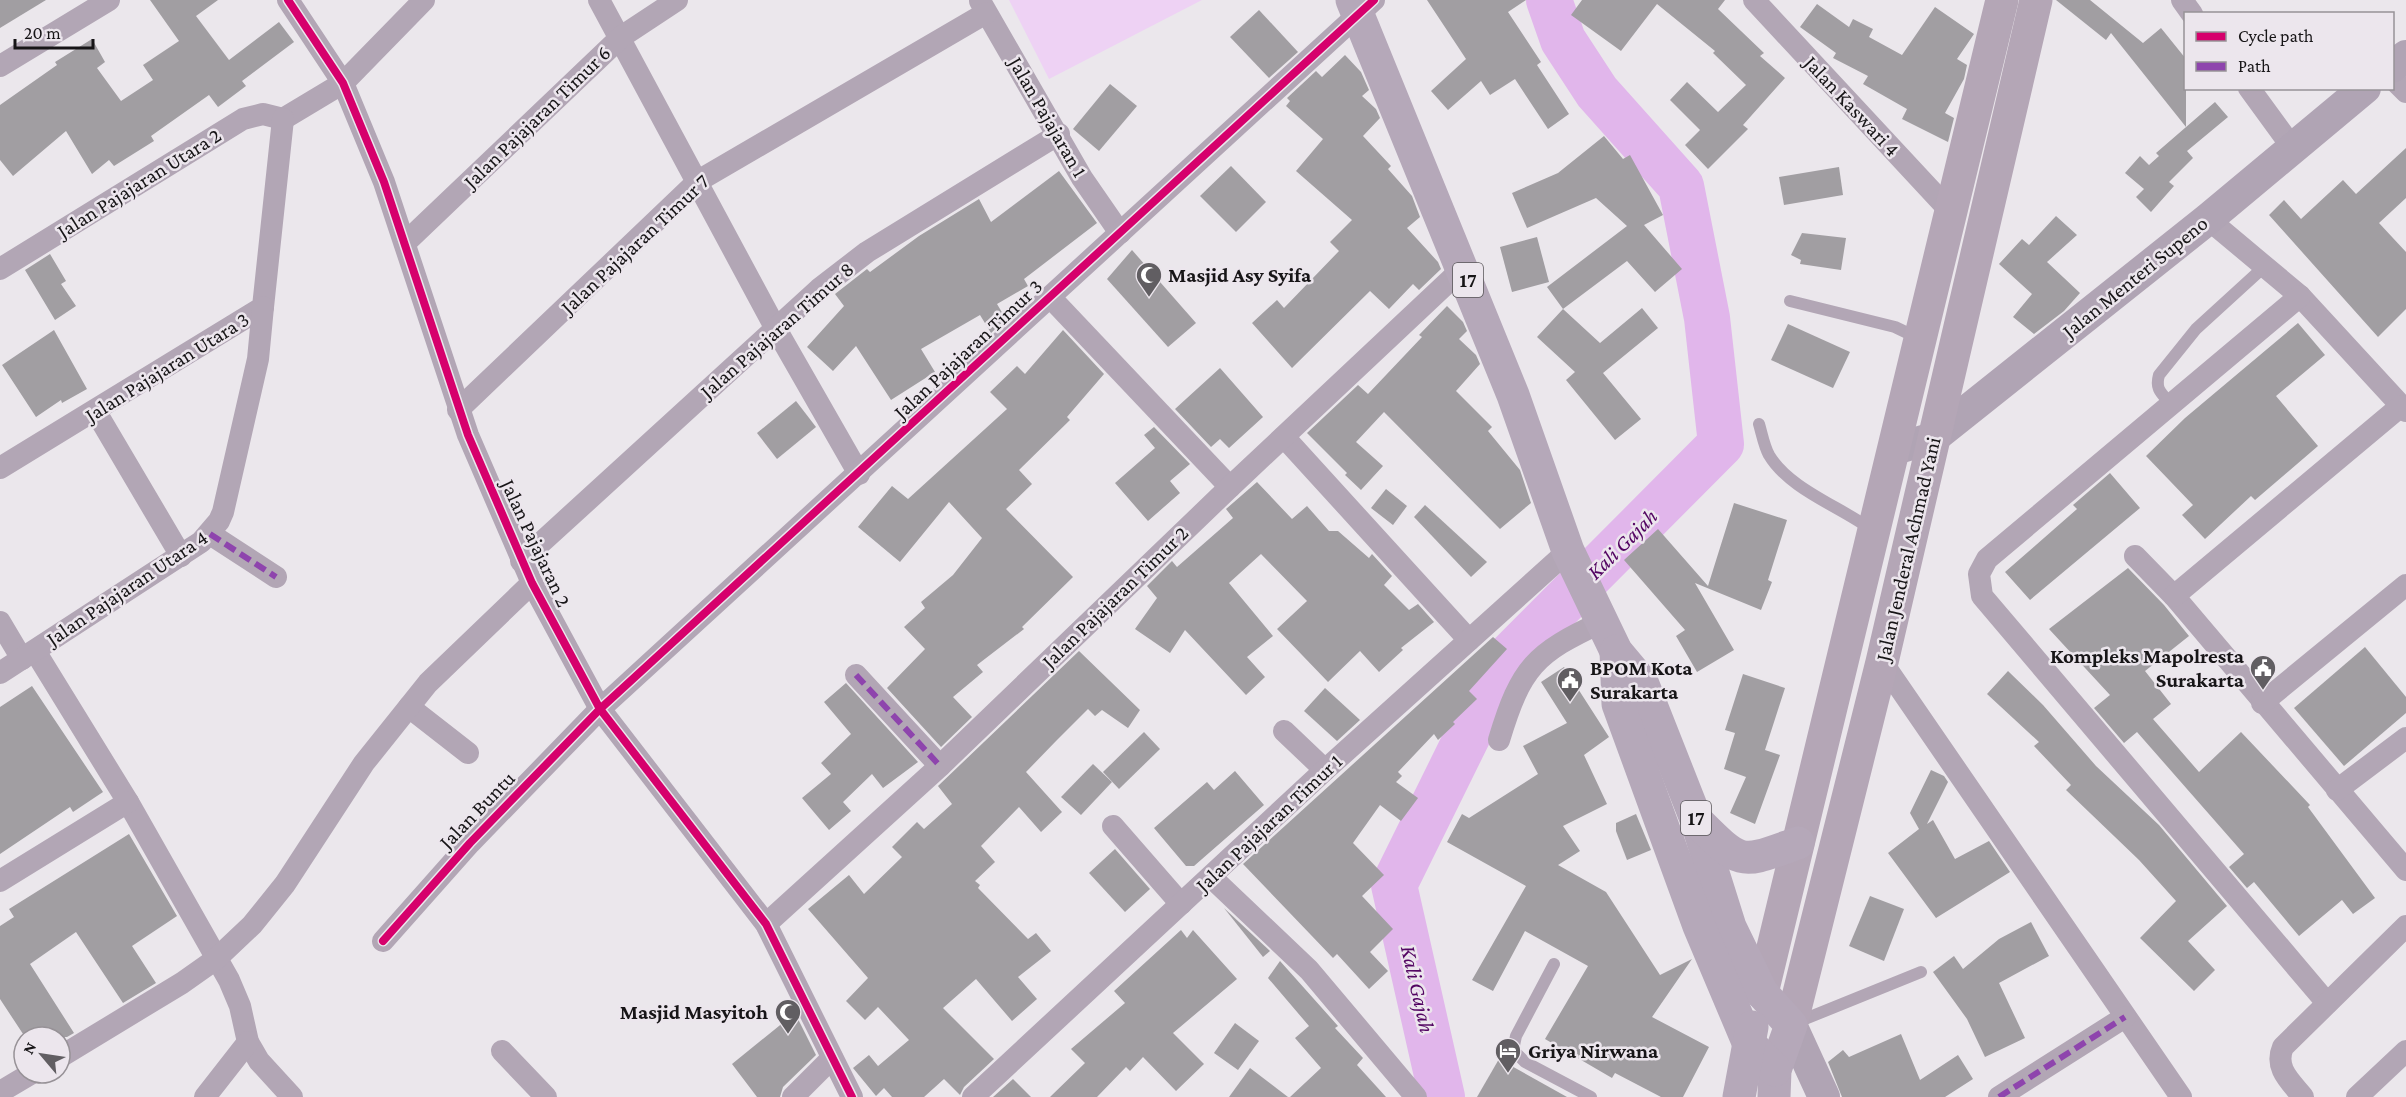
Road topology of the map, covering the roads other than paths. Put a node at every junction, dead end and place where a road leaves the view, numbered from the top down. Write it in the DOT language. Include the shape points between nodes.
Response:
graph roads {
  1 [pos="109,0"];
  2 [pos="288,0"];
  3 [pos="424,0"];
  4 [pos="599,0"];
  5 [pos="677,0"];
  6 [pos="1754,0"];
  7 [pos="2002,0"];
  8 [pos="2037,0"];
  9 [pos="1362,5"];
  10 [pos="982,6"];
  11 [pos="621,37"];
  12 [pos="2406,56"];
  13 [pos="2394,65"];
  14 [pos="0,66"];
  15 [pos="2394,80"];
  16 [pos="343,83"];
  17 [pos="2249,90"];
  18 [pos="2363,90"];
  19 [pos="2406,92"];
  20 [pos="283,119"];
  21 [pos="1059,134"];
  22 [pos="2292,147"];
  23 [pos="698,181"];
  24 [pos="1951,212"];
  25 [pos="2208,219"];
  26 [pos="1120,233"];
  27 [pos="405,243"];
  28 [pos="2265,266"];
  29 [pos="1463,268"];
  30 [pos="0,269"];
  31 [pos="2300,296"];
  32 [pos="1050,297"];
  33 [pos="1790,301"];
  34 [pos="263,308"];
  35 [pos="776,329"];
  36 [pos="1921,339"];
  37 [pos="2170,403"];
  38 [pos="2404,409"];
  39 [pos="459,410"];
  40 [pos="96,412"];
  41 [pos="1759,424"];
  42 [pos="1284,437"];
  43 [pos="1933,438"];
  44 [pos="1895,449"];
  45 [pos="0,468"];
  46 [pos="859,474"];
  47 [pos="1230,487"];
  48 [pos="1875,533"];
  49 [pos="210,534"];
  50 [pos="181,556"];
  51 [pos="2135,556"];
  52 [pos="1571,557"];
  53 [pos="521,561"];
  54 [pos="276,577"];
  55 [pos="532,583"];
  56 [pos="2406,585"];
  57 [pos="2174,596"];
  58 [pos="0,622"];
  59 [pos="1605,628"];
  60 [pos="1469,640"];
  61 [pos="29,655"];
  62 [pos="1882,662"];
  63 [pos="0,673"];
  64 [pos="856,675"];
  65 [pos="2262,703"];
  66 [pos="409,707"];
  67 [pos="600,709"];
  68 [pos="1284,731"];
  69 [pos="2406,738"];
  70 [pos="1499,740"];
  71 [pos="468,753"];
  72 [pos="940,766"];
  73 [pos="1325,770"];
  74 [pos="2337,790"];
  75 [pos="128,802"];
  76 [pos="1696,819"];
  77 [pos="1113,826"];
  78 [pos="1798,843"];
  79 [pos="2406,870"];
  80 [pos="1210,877"];
  81 [pos="0,881"];
  82 [pos="1181,904"];
  83 [pos="766,924"];
  84 [pos="2406,926"];
  85 [pos="383,941"];
  86 [pos="216,959"];
  87 [pos="1554,964"];
  88 [pos="1921,972"];
  89 [pos="1762,993"];
  90 [pos="2327,1003"];
  91 [pos="2125,1017"];
  92 [pos="1791,1025"];
  93 [pos="248,1042"];
  94 [pos="1748,1042"];
  95 [pos="72,1049"];
  96 [pos="502,1051"];
  97 [pos="2406,1051"];
  98 [pos="832,1058"];
  99 [pos="1774,1083"];
  100 [pos="1820,1089"];
  101 [pos="204,1097"];
  102 [pos="292,1097"];
  103 [pos="546,1097"];
  104 [pos="793,1097"];
  105 [pos="852,1097"];
  106 [pos="973,1097"];
  107 [pos="1416,1097"];
  108 [pos="1591,1097"];
  109 [pos="1739,1097"];
  110 [pos="1999,1097"];
  111 [pos="2181,1097"];
  112 [pos="2303,1097"];
  113 [pos="2357,1097"];
  1 -- 14 [label="street"];
  2 -- 16 [label="street, Jalan Pajajaran 2"];
  3 -- 16 [label="street"];
  4 -- 11 [label="street"];
  5 -- 11 [label="street, Jalan Pajajaran Timur 6"];
  6 -- 24 [label="street, Jalan Kaswari 4"];
  7 -- 24 [label="main road, Jalan Jenderal Achmad Yani"];
  8 -- 43 [label="main road, Jalan Jenderal Achmad Yani"];
  9 -- 26 [label="street, Jalan Pajajaran Timur 3"];
  9 -- 29 [label="highway, 17"];
  10 -- 21 [label="street, Jalan Pajajaran 1"];
  10 -- 23 [label="street, Jalan Pajajaran Timur 7"];
  11 -- 23 [label="street"];
  11 -- 27 [label="street, Jalan Pajajaran Timur 6"];
  12 -- 13 [label="main road"];
  15 -- 19 [label="street"];
  16 -- 20 [label="street"];
  16 -- 27 [label="street, Jalan Pajajaran 2"];
  17 -- 22 [label="street"];
  18 -- 22 [label="main road, Jalan Menteri Supeno"];
  20 -- 30 [label="street, Jalan Pajajaran Utara 2" via="263,114 243,119"];
  20 -- 34 [label="street, Jalan Pajajaran Utara 3"];
  21 -- 26 [label="street, Jalan Pajajaran 1" via="1082,178"];
  21 -- 35 [label="street, Jalan Pajajaran Timur 8" via="867,252"];
  22 -- 25 [label="main road, Jalan Menteri Supeno"];
  23 -- 35 [label="street"];
  23 -- 39 [label="street, Jalan Pajajaran Timur 7"];
  24 -- 36 [label="main road, Jalan Jenderal Achmad Yani"];
  25 -- 28 [label="street"];
  25 -- 43 [label="main road, Jalan Menteri Supeno"];
  26 -- 32 [label="street, Jalan Pajajaran Timur 3"];
  27 -- 39 [label="street, Jalan Pajajaran 2"];
  28 -- 31 [label="street"];
  28 -- 37 [label="lane" via="2196,329 2158,375 2159,392"];
  29 -- 42 [label="street, Jalan Pajajaran Timur 2"];
  29 -- 52 [label="highway, 17"];
  31 -- 37 [label="street"];
  31 -- 38 [label="street"];
  32 -- 46 [label="street, Jalan Pajajaran Timur 3"];
  32 -- 47 [label="street"];
  33 -- 36 [label="lane" via="1895,327"];
  34 -- 40 [label="street, Jalan Pajajaran Utara 3"];
  34 -- 49 [label="street, Jalan Pajajaran Utara 4" via="258,359 222,517"];
  35 -- 46 [label="street"];
  35 -- 53 [label="street, Jalan Pajajaran Timur 8"];
  36 -- 44 [label="main road, Jalan Jenderal Achmad Yani"];
  37 -- 90 [label="street" via="1987,559 1979,574 1982,596"];
  38 -- 57 [label="street"];
  39 -- 53 [label="street, Jalan Pajajaran 2"];
  40 -- 45 [label="street, Jalan Pajajaran Utara 3"];
  40 -- 50 [label="street"];
  41 -- 48 [label="lane" via="1769,454 1793,482"];
  42 -- 47 [label="street, Jalan Pajajaran Timur 2"];
  42 -- 60 [label="street"];
  43 -- 44 [label="main road, Jalan Menteri Supeno"];
  43 -- 62 [label="main road, Jalan Jenderal Achmad Yani"];
  44 -- 48 [label="main road, Jalan Jenderal Achmad Yani"];
  46 -- 67 [label="street, Jalan Pajajaran Timur 3"];
  47 -- 72 [label="street, Jalan Pajajaran Timur 2"];
  48 -- 78 [label="main road, Jalan Jenderal Achmad Yani"];
  49 -- 50 [label="street, Jalan Pajajaran Utara 4"];
  49 -- 54 [label="street"];
  50 -- 61 [label="street, Jalan Pajajaran Utara 4"];
  51 -- 57 [label="street"];
  52 -- 59 [label="highway, 17"];
  52 -- 60 [label="street, Jalan Pajajaran Timur 1"];
  53 -- 55 [label="street, Jalan Pajajaran 2"];
  55 -- 66 [label="street"];
  55 -- 67 [label="street, Jalan Pajajaran 2"];
  56 -- 65 [label="street"];
  57 -- 65 [label="street"];
  58 -- 61 [label="street"];
  59 -- 70 [label="street" via="1563,640 1531,665 1505,718"];
  59 -- 76 [label="highway, 17" via="1642,682"];
  59 -- 94 [label="highway, 17" via="1618,704 1699,926"];
  60 -- 73 [label="street, Jalan Pajajaran Timur 1"];
  61 -- 63 [label="street, Jalan Pajajaran Utara 4"];
  61 -- 75 [label="street"];
  62 -- 91 [label="street"];
  62 -- 92 [label="main road, Jalan Jenderal Achmad Yani"];
  64 -- 72 [label="street"];
  65 -- 74 [label="street"];
  66 -- 71 [label="street"];
  66 -- 86 [label="street" via="364,763 285,884 252,925"];
  67 -- 83 [label="street, Jalan Pajajaran 2"];
  67 -- 85 [label="street, Jalan Buntu" via="470,843"];
  68 -- 73 [label="street"];
  69 -- 74 [label="street"];
  72 -- 83 [label="street, Jalan Pajajaran Timur 2"];
  73 -- 80 [label="street, Jalan Pajajaran Timur 1"];
  74 -- 79 [label="street"];
  75 -- 81 [label="street"];
  75 -- 86 [label="street"];
  76 -- 78 [label="highway, 17" via="1728,852 1743,859"];
  76 -- 89 [label="highway, 17" via="1730,927"];
  77 -- 82 [label="street"];
  78 -- 89 [label="main road, Jalan Jenderal Achmad Yani"];
  80 -- 82 [label="street, Jalan Pajajaran Timur 1"];
  80 -- 107 [label="street" via="1309,970"];
  82 -- 106 [label="street, Jalan Pajajaran Timur 1"];
  83 -- 98 [label="street, Jalan Pajajaran 2"];
  84 -- 90 [label="street"];
  86 -- 93 [label="street" via="240,1006"];
  86 -- 95 [label="street"];
  87 -- 108 [label="lane" via="1516,1036 1513,1050 1525,1062"];
  88 -- 92 [label="lane"];
  89 -- 92 [label="highway, 17"];
  89 -- 94 [label="highway, Jalan Jenderal Achmad Yani"];
  90 -- 112 [label="street" via="2287,1041 2280,1053 2283,1073"];
  91 -- 110 [label="street"];
  91 -- 111 [label="street"];
  92 -- 99 [label="highway, Jalan Jenderal Achmad Yani / 17"];
  92 -- 100 [label="main road"];
  93 -- 101 [label="street"];
  93 -- 102 [label="street"];
  94 -- 99 [label="highway, 17"];
  94 -- 109 [label="highway, Jalan Jenderal Achmad Yani"];
  96 -- 103 [label="street"];
  97 -- 113 [label="street"];
  98 -- 104 [label="street"];
  98 -- 105 [label="street, Jalan Pajajaran 2"];
}
